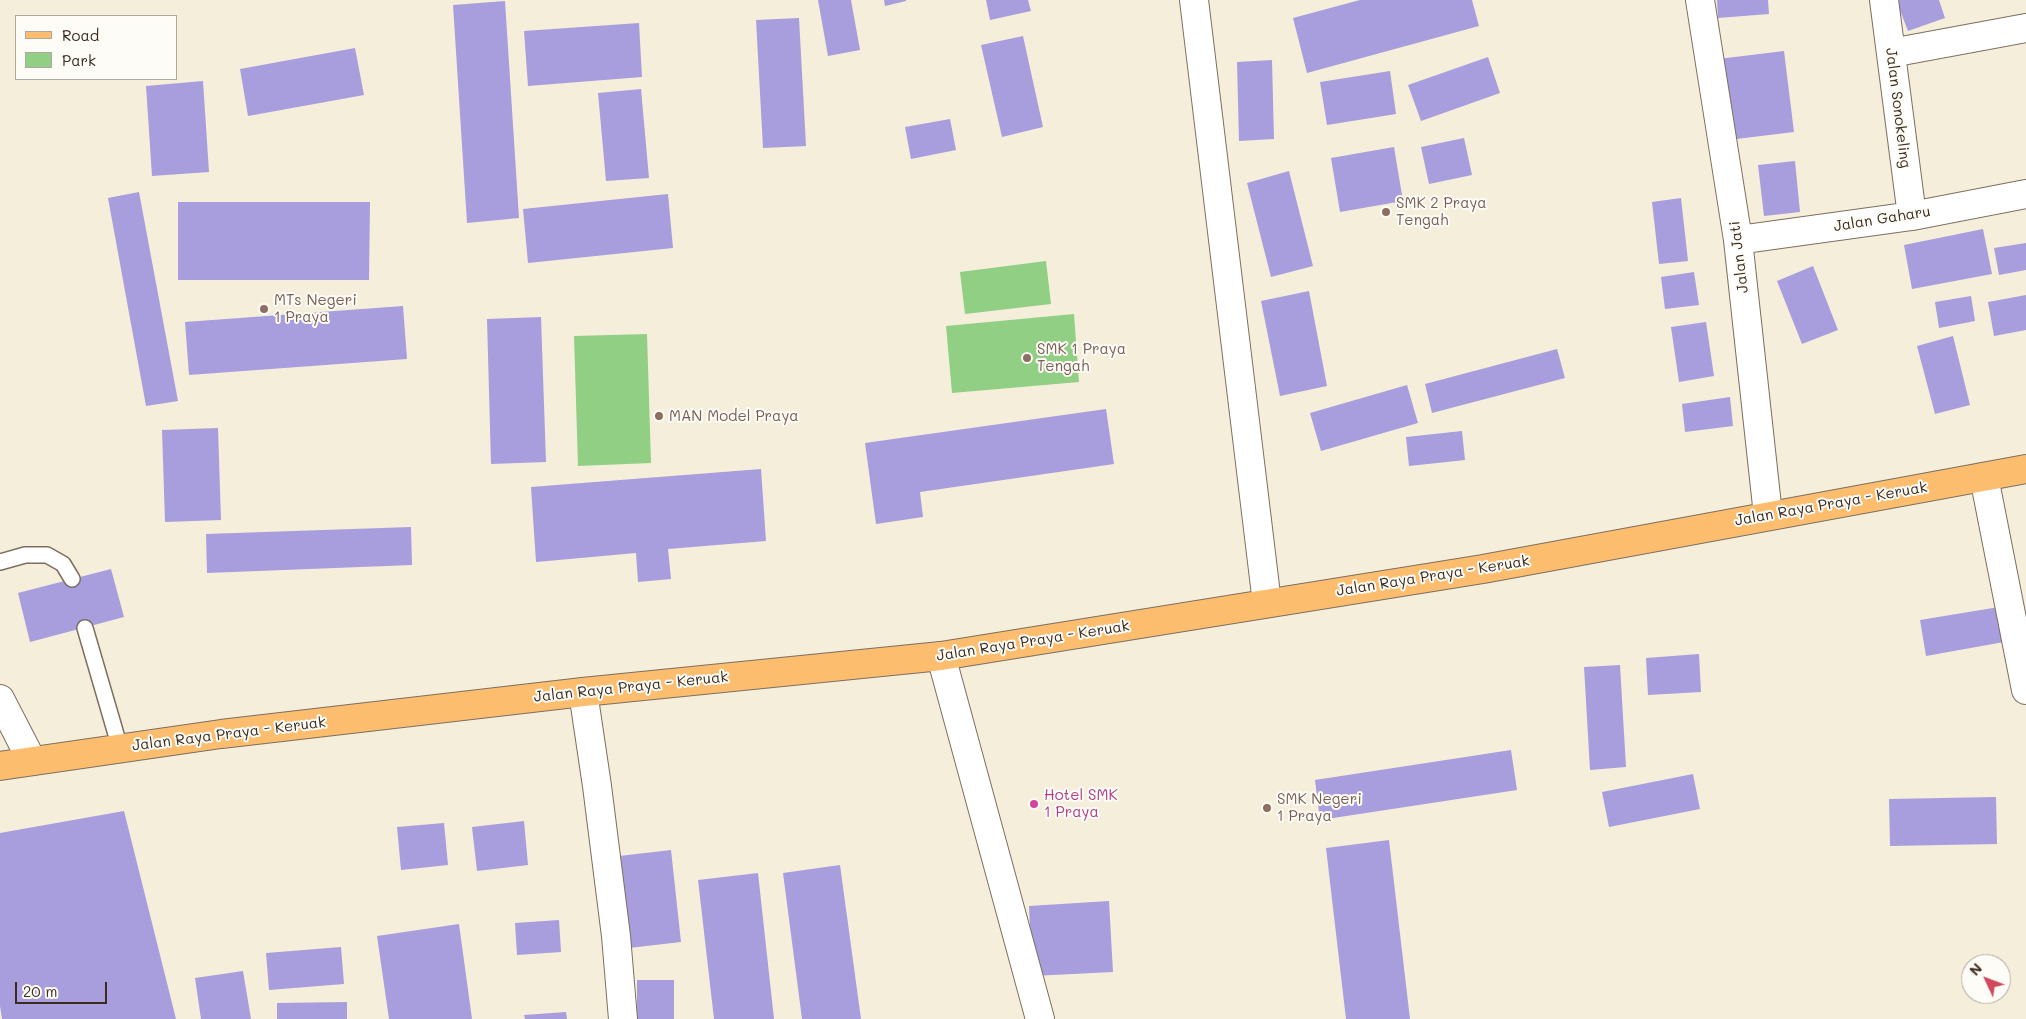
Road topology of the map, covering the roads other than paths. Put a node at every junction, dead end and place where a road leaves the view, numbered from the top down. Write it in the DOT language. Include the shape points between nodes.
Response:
graph roads {
  1 [pos="1194,0"];
  2 [pos="1700,0"];
  3 [pos="1884,0"];
  4 [pos="2026,28"];
  5 [pos="1891,53"];
  6 [pos="2026,194"];
  7 [pos="1912,216"];
  8 [pos="1738,240"];
  9 [pos="2026,469"];
  10 [pos="1984,477"];
  11 [pos="1768,515"];
  12 [pos="0,562"];
  13 [pos="72,579"];
  14 [pos="1267,603"];
  15 [pos="84,628"];
  16 [pos="942,656"];
  17 [pos="2026,690"];
  18 [pos="583,692"];
  19 [pos="0,699"];
  20 [pos="120,748"];
  21 [pos="32,761"];
  22 [pos="0,766"];
  23 [pos="623,1019"];
  24 [pos="1040,1019"];
  1 -- 14 [label="street"];
  2 -- 8 [label="street, Jalan Jati"];
  3 -- 5 [label="street, Jalan Sonokeling"];
  4 -- 5 [label="street"];
  5 -- 7 [label="street, Jalan Sonokeling"];
  6 -- 7 [label="street, Jalan Gaharu"];
  7 -- 8 [label="street, Jalan Gaharu"];
  8 -- 11 [label="street, Jalan Jati"];
  9 -- 10 [label="main road, Jalan Raya Praya - Keruak"];
  10 -- 11 [label="main road, Jalan Raya Praya - Keruak"];
  10 -- 17 [label="street"];
  11 -- 14 [label="main road, Jalan Raya Praya - Keruak" via="1483,569"];
  12 -- 13 [label="lane" via="25,555 48,555 63,564"];
  14 -- 16 [label="main road, Jalan Raya Praya - Keruak"];
  15 -- 20 [label="lane"];
  16 -- 18 [label="main road, Jalan Raya Praya - Keruak"];
  16 -- 24 [label="street"];
  18 -- 20 [label="main road, Jalan Raya Praya - Keruak"];
  18 -- 23 [label="street" via="616,936"];
  19 -- 21 [label="street"];
  20 -- 21 [label="main road, Jalan Raya Praya - Keruak"];
  21 -- 22 [label="main road, Jalan Raya Praya - Keruak"];
}
